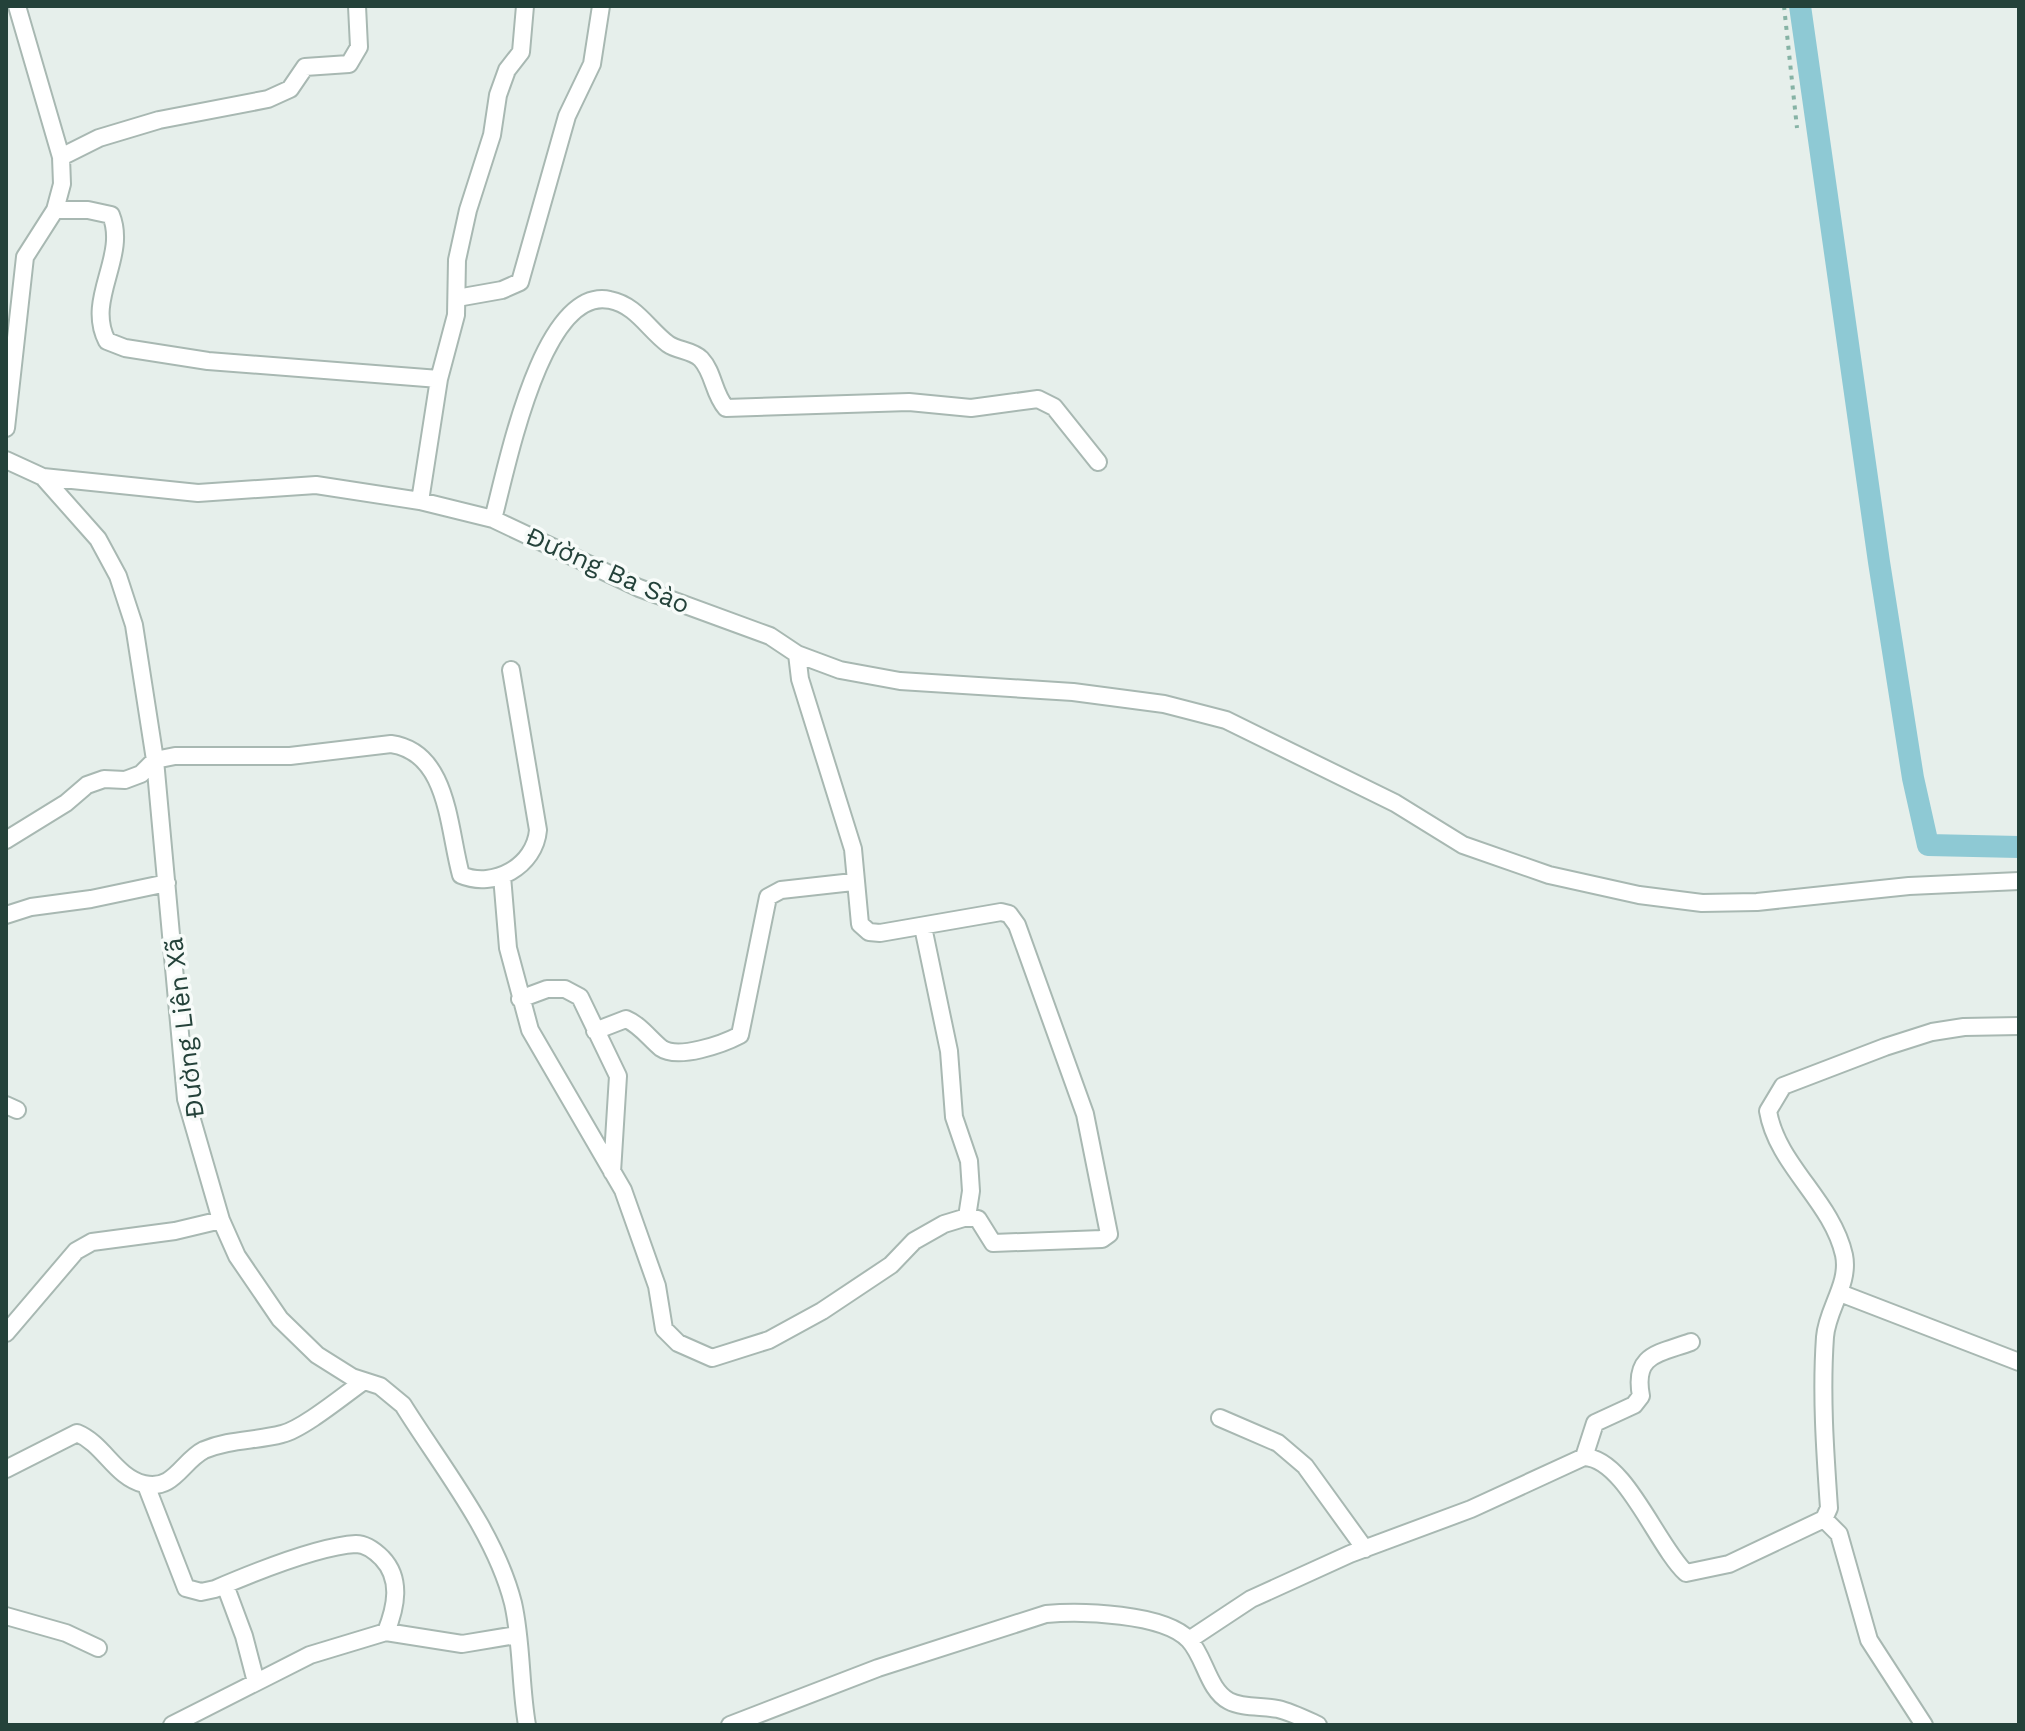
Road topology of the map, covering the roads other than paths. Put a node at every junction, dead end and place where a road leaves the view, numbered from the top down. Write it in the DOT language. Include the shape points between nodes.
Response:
graph roads {
  1 [pos="17,6"];
  2 [pos="357,6"];
  3 [pos="525,6"];
  4 [pos="601,6"];
  5 [pos="61,157"];
  6 [pos="55,210"];
  7 [pos="457,298"];
  8 [pos="439,379"];
  9 [pos="6,428"];
  10 [pos="6,460"];
  11 [pos="1098,462"];
  12 [pos="43,477"];
  13 [pos="420,501"];
  14 [pos="493,519"];
  15 [pos="797,654"];
  16 [pos="511,670"];
  17 [pos="155,760"];
  18 [pos="6,840"];
  19 [pos="502,876"];
  20 [pos="2019,881"];
  21 [pos="853,882"];
  22 [pos="1985,882"];
  23 [pos="167,883"];
  24 [pos="2019,894"];
  25 [pos="6,915"];
  26 [pos="923,927"];
  27 [pos="520,999"];
  28 [pos="2019,1026"];
  29 [pos="595,1031"];
  30 [pos="612,1172"];
  31 [pos="967,1217"];
  32 [pos="221,1220"];
  33 [pos="1840,1293"];
  34 [pos="6,1333"];
  35 [pos="1691,1342"];
  36 [pos="2019,1362"];
  37 [pos="364,1381"];
  38 [pos="1220,1418"];
  39 [pos="1584,1457"];
  40 [pos="6,1469"];
  41 [pos="146,1485"];
  42 [pos="1824,1519"];
  43 [pos="1365,1549"];
  44 [pos="225,1585"];
  45 [pos="6,1616"];
  46 [pos="386,1632"];
  47 [pos="516,1635"];
  48 [pos="1189,1640"];
  49 [pos="98,1648"];
  50 [pos="256,1682"];
  51 [pos="1280,1717"];
  52 [pos="172,1725"];
  53 [pos="527,1725"];
  54 [pos="730,1725"];
  55 [pos="1318,1725"];
  56 [pos="1924,1725"];
  1 -- 5 [label="street"];
  2 -- 5 [label="street" via="359,47 349,64 305,67 290,89 268,99 159,120 99,138"];
  3 -- 7 [label="street" via="521,52 507,70 468,210 457,260"];
  4 -- 7 [label="street" via="592,64 567,116 520,282"];
  5 -- 6 [label="street" via="62,184"];
  6 -- 8 [label="street" via="111,215 117,231 99,325 107,341 208,361"];
  6 -- 9 [label="street" via="25,257"];
  7 -- 8 [label="street"];
  8 -- 13 [label="street"];
  10 -- 12 [label="street, Đường Liên Xã"];
  11 -- 14 [label="street" via="1054,407 1038,399 971,408 909,402 726,408 699,356 668,344 643,318 607,298 575,310 548,342"];
  12 -- 13 [label="street, Đường Ba Sào" via="198,493 316,485"];
  12 -- 17 [label="street, Đường Liên Xã" via="98,539 118,576 134,625"];
  13 -- 14 [label="street, Đường Ba Sào"];
  14 -- 15 [label="street, Đường Ba Sào" via="639,588 770,636"];
  15 -- 21 [label="street" via="800,679 853,849"];
  15 -- 22 [label="street, Đường Ba Sào" via="840,670 900,681 1073,692 1164,704 1226,720 1395,803 1463,845 1549,875 1624,892 1702,903 1757,902"];
  16 -- 19 [label="street" via="538,830 529,858"];
  17 -- 18 [label="street" via="125,780 87,785"];
  17 -- 19 [label="street" via="405,746 431,766 461,875"];
  17 -- 23 [label="street, Đường Liên Xã"];
  19 -- 27 [label="street" via="508,948"];
  20 -- 22 [label="street, Đường Ba Sào"];
  21 -- 26 [label="street" via="860,924 869,932"];
  21 -- 29 [label="street" via="781,890 768,897 740,1035 721,1046 679,1054 664,1050 626,1019"];
  22 -- 24 [label="street"];
  23 -- 25 [label="street"];
  23 -- 32 [label="street, Đường Liên Xã" via="186,1099"];
  26 -- 31 [label="street" via="949,1051 954,1117 969,1161"];
  26 -- 31 [label="street" via="1001,912 1017,925 1085,1114 1109,1234 1102,1239 993,1243 978,1219"];
  27 -- 29 [label="street" via="565,989 580,997"];
  27 -- 30 [label="street" via="549,1067"];
  28 -- 33 [label="street" via="1932,1032 1799,1077 1774,1098 1768,1111 1777,1143 1844,1254"];
  29 -- 30 [label="street" via="618,1076"];
  30 -- 31 [label="street" via="644,1246 664,1329 678,1343 712,1358 769,1340 891,1265 914,1241"];
  32 -- 34 [label="street" via="92,1242 76,1251"];
  32 -- 37 [label="street, Đường Liên Xã" via="237,1256 280,1319 317,1355"];
  33 -- 36 [label="street"];
  33 -- 42 [label="street" via="1825,1335 1829,1508"];
  35 -- 39 [label="street" via="1641,1366 1641,1396 1634,1405 1595,1423"];
  37 -- 41 [label="street" via="284,1434 216,1446 190,1459 164,1484"];
  37 -- 47 [label="street, Đường Liên Xã" via="380,1386 403,1405 471,1512 504,1576"];
  38 -- 43 [label="street" via="1278,1443 1305,1466"];
  39 -- 42 [label="street" via="1601,1461 1621,1479 1667,1554 1686,1573 1729,1564"];
  39 -- 43 [label="street" via="1471,1509"];
  40 -- 41 [label="street" via="77,1433 91,1439 129,1478"];
  41 -- 44 [label="street" via="186,1588 201,1592"];
  42 -- 56 [label="street" via="1839,1534 1869,1640"];
  43 -- 48 [label="street" via="1251,1599"];
  44 -- 46 [label="street" via="357,1544 374,1550 394,1577 393,1616"];
  44 -- 50 [label="street"];
  45 -- 49 [label="street"];
  46 -- 47 [label="street" via="462,1644"];
  46 -- 50 [label="street" via="310,1655"];
  47 -- 53 [label="street, Đường Liên Xã"];
  48 -- 51 [label="street" via="1219,1694 1231,1703"];
  48 -- 54 [label="street" via="1110,1613 1046,1614 878,1668"];
  50 -- 52 [label="street"];
  51 -- 55 [label="street"];
}
